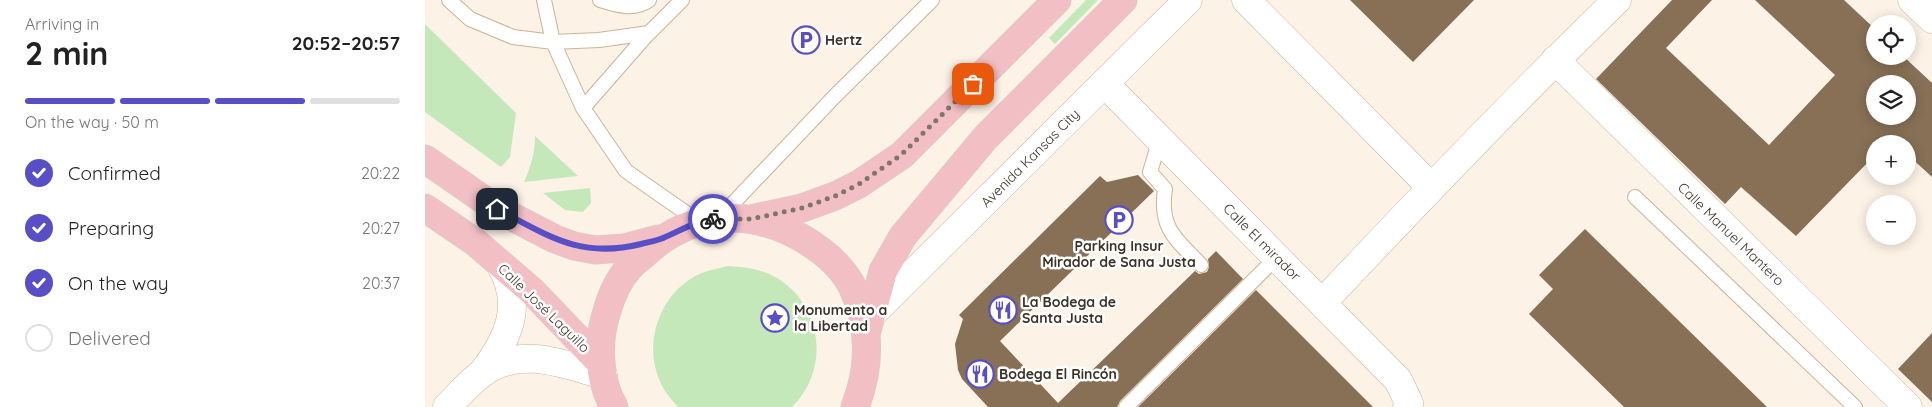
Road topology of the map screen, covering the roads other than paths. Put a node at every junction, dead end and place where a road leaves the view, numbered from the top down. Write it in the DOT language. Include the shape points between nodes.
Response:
graph roads {
  1 [pos="449,0"];
  2 [pos="544,0"];
  3 [pos="600,0"];
  4 [pos="649,0"];
  5 [pos="682,0"];
  6 [pos="933,0"];
  7 [pos="1123,0"];
  8 [pos="1188,0"];
  9 [pos="1246,0"];
  10 [pos="1617,0"];
  11 [pos="1912,0"];
  12 [pos="1054,1"];
  13 [pos="1932,19"];
  14 [pos="649,33"];
  15 [pos="553,42"];
  16 [pos="1555,60"];
  17 [pos="1104,83"];
  18 [pos="583,108"];
  19 [pos="1160,139"];
  20 [pos="425,159"];
  21 [pos="1431,187"];
  22 [pos="1635,197"];
  23 [pos="425,208"];
  24 [pos="751,219"];
  25 [pos="709,220"];
  26 [pos="663,238"];
  27 [pos="1277,257"];
  28 [pos="500,264"];
  29 [pos="1201,265"];
  30 [pos="1322,303"];
  31 [pos="869,325"];
  32 [pos="867,366"];
  33 [pos="602,369"];
  34 [pos="483,372"];
  35 [pos="447,407"];
  36 [pos="614,407"];
  37 [pos="855,407"];
  38 [pos="871,407"];
  39 [pos="1126,407"];
  40 [pos="1407,407"];
  41 [pos="1855,407"];
  42 [pos="1908,407"];
  1 -- 15 [label="lane" via="470,19 503,34"];
  2 -- 15 [label="lane"];
  3 -- 4 [label="lane" via="620,6 642,5"];
  5 -- 14 [label="lane"];
  6 -- 25 [label="lane"];
  7 -- 31 [label="main road" via="985,138 903,236 883,271"];
  8 -- 17 [label="street, Avenida Kansas City"];
  9 -- 21 [label="street"];
  10 -- 16 [label="street"];
  11 -- 13 [label="street"];
  12 -- 24 [label="main road" via="901,155 835,196 802,208"];
  14 -- 15 [label="lane"];
  14 -- 18 [label="lane"];
  15 -- 18 [label="lane"];
  16 -- 21 [label="street"];
  16 -- 42 [label="street, Calle Manuel Mantero"];
  17 -- 19 [label="street, Calle El mirador"];
  17 -- 31 [label="street, Avenida Kansas City"];
  18 -- 25 [label="lane" via="627,171"];
  19 -- 27 [label="street, Calle El mirador"];
  19 -- 29 [label="lane" via="1150,172 1165,189 1162,206 1165,222"];
  20 -- 26 [label="main road" via="497,209 555,239 595,250 624,248"];
  21 -- 30 [label="street"];
  22 -- 41 [label="lane"];
  23 -- 28 [label="main road, Calle José Laguillo" via="475,242"];
  24 -- 25 [label="main road"];
  24 -- 31 [label="main road" via="783,228 817,246 851,285"];
  25 -- 26 [label="main road"];
  26 -- 33 [label="main road" via="629,268 617,288 605,316 601,337"];
  27 -- 30 [label="street, Calle El mirador"];
  27 -- 39 [label="lane"];
  28 -- 33 [label="main road, Calle José Laguillo" via="543,302"];
  28 -- 34 [label="street" via="508,277 513,297 512,310 497,354"];
  30 -- 40 [label="street, Calle El mirador" via="1398,380 1409,403"];
  31 -- 32 [label="main road"];
  32 -- 37 [label="main road"];
  32 -- 38 [label="main road"];
  33 -- 34 [label="street" via="532,358 497,364"];
  33 -- 36 [label="main road"];
  34 -- 35 [label="street"];
}
